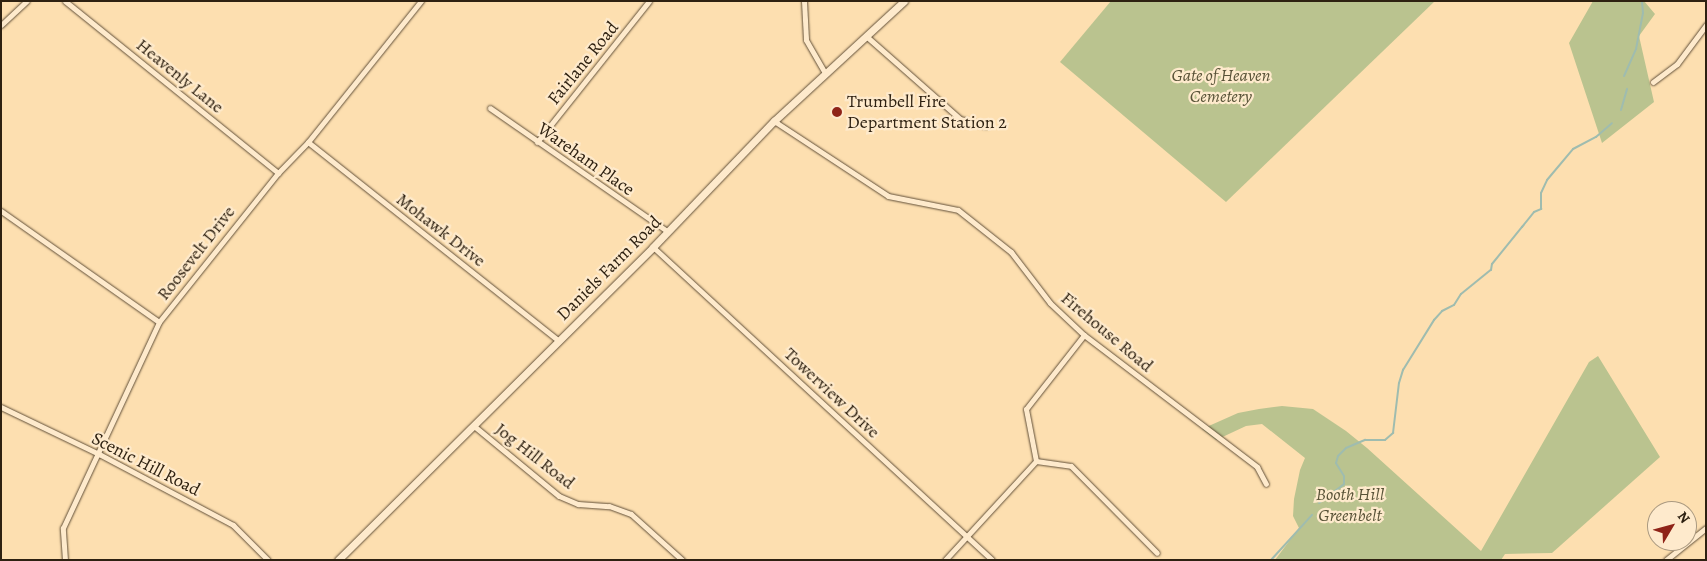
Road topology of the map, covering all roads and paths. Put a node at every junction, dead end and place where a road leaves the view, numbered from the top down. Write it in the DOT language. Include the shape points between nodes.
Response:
graph roads {
  1 [pos="27,1"];
  2 [pos="64,1"];
  3 [pos="421,1"];
  4 [pos="649,1"];
  5 [pos="804,1"];
  6 [pos="904,1"];
  7 [pos="1,25"];
  8 [pos="1706,25"];
  9 [pos="866,36"];
  10 [pos="825,73"];
  11 [pos="1653,82"];
  12 [pos="490,108"];
  13 [pos="774,121"];
  14 [pos="986,126"];
  15 [pos="308,142"];
  16 [pos="537,142"];
  17 [pos="278,173"];
  18 [pos="1,211"];
  19 [pos="667,231"];
  20 [pos="653,247"];
  21 [pos="159,322"];
  22 [pos="1084,335"];
  23 [pos="558,340"];
  24 [pos="1,407"];
  25 [pos="474,426"];
  26 [pos="99,454"];
  27 [pos="1036,461"];
  28 [pos="1266,484"];
  29 [pos="1706,528"];
  30 [pos="968,537"];
  31 [pos="1157,553"];
  32 [pos="65,560"];
  33 [pos="268,560"];
  34 [pos="338,560"];
  35 [pos="682,560"];
  36 [pos="945,560"];
  37 [pos="992,560"];
  38 [pos="1666,560"];
  1 -- 7 [label="street"];
  2 -- 17 [label="street, Heavenly Lane"];
  3 -- 15 [label="street, Roosevelt Drive"];
  4 -- 16 [label="street, Fairlane Road"];
  5 -- 10 [label="street" via="806,40"];
  6 -- 9 [label="main road, Daniels Farm Road"];
  8 -- 11 [label="street" via="1677,64"];
  9 -- 10 [label="main road, Daniels Farm Road"];
  9 -- 14 [label="street" via="960,119"];
  10 -- 13 [label="main road, Daniels Farm Road"];
  12 -- 16 [label="street, Wareham Place"];
  13 -- 19 [label="main road, Daniels Farm Road"];
  13 -- 22 [label="street, Firehouse Road" via="888,196 958,210 1011,252 1050,303"];
  15 -- 17 [label="street, Roosevelt Drive"];
  15 -- 23 [label="street, Mohawk Drive"];
  16 -- 19 [label="street, Wareham Place"];
  17 -- 21 [label="street, Roosevelt Drive"];
  18 -- 21 [label="street"];
  19 -- 20 [label="main road, Daniels Farm Road"];
  20 -- 23 [label="main road, Daniels Farm Road"];
  20 -- 30 [label="street, Towerview Drive"];
  21 -- 26 [label="street, Roosevelt Drive"];
  22 -- 27 [label="street" via="1026,409"];
  22 -- 28 [label="street, Firehouse Road" via="1257,467"];
  23 -- 25 [label="main road, Daniels Farm Road"];
  24 -- 26 [label="street, Scenic Hill Road"];
  25 -- 34 [label="main road, Daniels Farm Road"];
  25 -- 35 [label="street, Jog Hill Road" via="560,496 578,504 609,506 631,514"];
  26 -- 32 [label="street, Roosevelt Drive" via="63,528"];
  26 -- 33 [label="street, Scenic Hill Road" via="234,525"];
  27 -- 30 [label="street"];
  27 -- 31 [label="street" via="1071,466"];
  29 -- 38 [label="street"];
  30 -- 36 [label="street"];
  30 -- 37 [label="street, Towerview Drive"];
}
